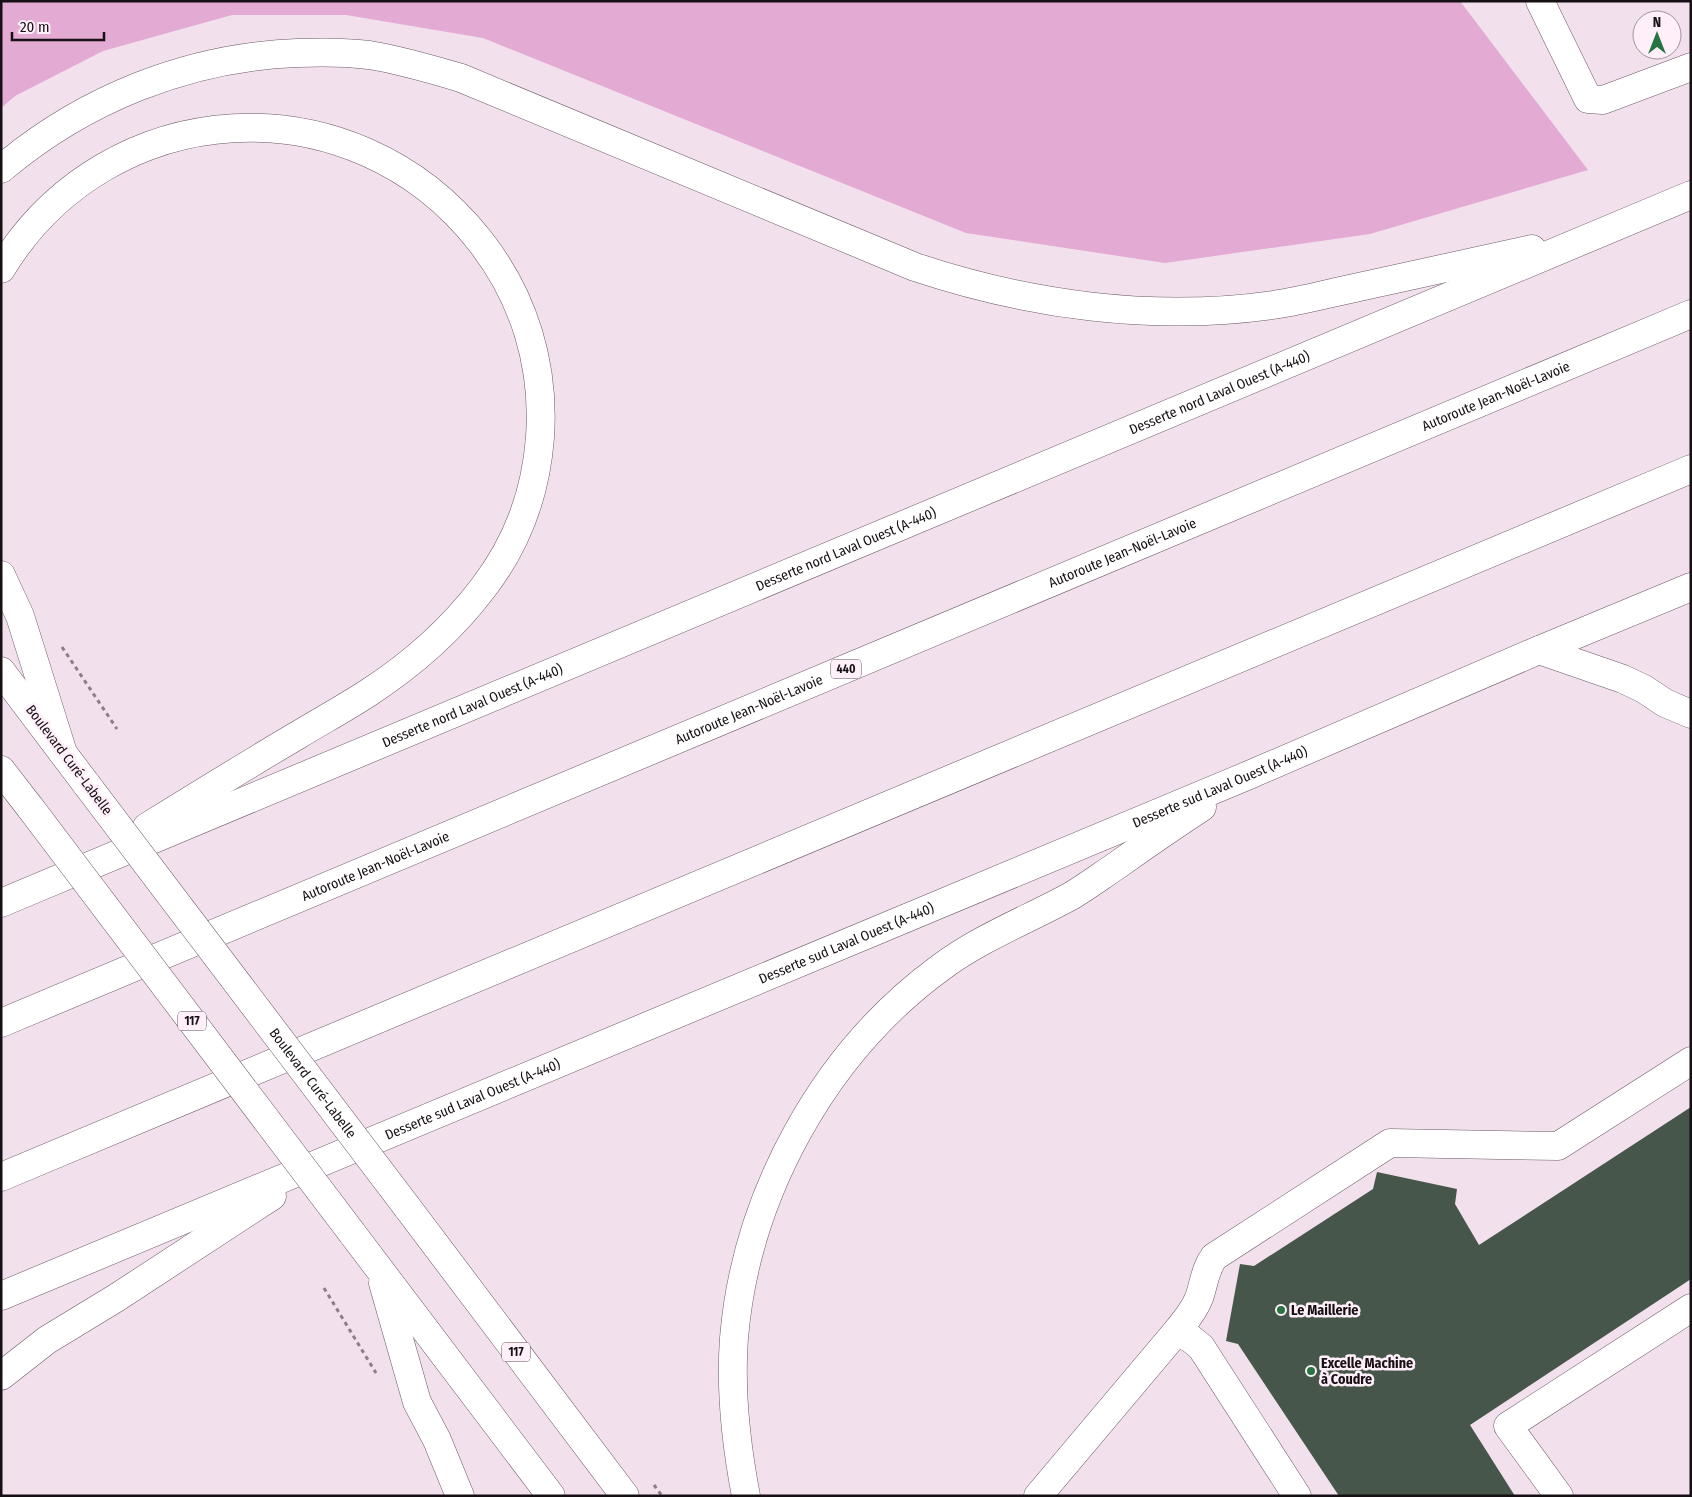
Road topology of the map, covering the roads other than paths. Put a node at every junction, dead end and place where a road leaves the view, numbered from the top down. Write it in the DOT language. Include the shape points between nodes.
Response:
graph roads {
  1 [pos="1540,1"];
  2 [pos="1691,67"];
  3 [pos="1,169"];
  4 [pos="1691,195"];
  5 [pos="1600,234"];
  6 [pos="1,269"];
  7 [pos="1691,314"];
  8 [pos="1691,469"];
  9 [pos="1,575"];
  10 [pos="1691,587"];
  11 [pos="1539,650"];
  12 [pos="1,671"];
  13 [pos="1691,714"];
  14 [pos="63,753"];
  15 [pos="1,770"];
  16 [pos="1249,775"];
  17 [pos="70,873"];
  18 [pos="1,903"];
  19 [pos="1,1023"];
  20 [pos="1691,1061"];
  21 [pos="330,1158"];
  22 [pos="1,1177"];
  23 [pos="379,1267"];
  24 [pos="1,1296"];
  25 [pos="1691,1308"];
  26 [pos="1177,1331"];
  27 [pos="1,1376"];
  28 [pos="460,1496"];
  29 [pos="551,1496"];
  30 [pos="625,1496"];
  31 [pos="746,1496"];
  32 [pos="1038,1496"];
  33 [pos="1297,1496"];
  34 [pos="1559,1496"];
  1 -- 2 [label="main road" via="1588,98 1604,100"];
  3 -- 5 [label="main road" via="81,114 153,80 247,57 339,52 398,61 461,78 915,267 986,288 1058,302 1169,311 1275,305"];
  4 -- 5 [label="main road, Desserte nord Laval Ouest (A-440)"];
  5 -- 17 [label="main road, Desserte nord Laval Ouest (A-440)"];
  6 -- 17 [label="main road" via="18,243 48,209 105,166 142,148 185,135 232,128 279,129 316,135 353,146 391,164 433,191 472,231 516,296 532,344 540,390 538,457 534,482 520,524 500,564 467,608 404,666 367,694"];
  7 -- 19 [label="main road, Autoroute Jean-Noël-Lavoie / 440"];
  8 -- 22 [label="main road"];
  9 -- 14 [label="main road" via="20,616"];
  10 -- 11 [label="main road, Desserte sud Laval Ouest (A-440)"];
  11 -- 13 [label="main road" via="1623,679"];
  11 -- 16 [label="main road, Desserte sud Laval Ouest (A-440)"];
  12 -- 14 [label="main road, Boulevard Curé-Labelle / 117"];
  14 -- 30 [label="main road, Boulevard Curé-Labelle / 117, bridge"];
  15 -- 23 [label="main road, 117, bridge"];
  16 -- 21 [label="main road, Desserte sud Laval Ouest (A-440)"];
  16 -- 31 [label="main road" via="1072,895 979,942 941,967 875,1026 828,1083 803,1123 774,1181 753,1241 741,1290 734,1339 734,1393 738,1449"];
  17 -- 18 [label="main road, Desserte nord Laval Ouest (A-440)"];
  20 -- 26 [label="main road" via="1558,1146 1390,1143 1214,1257 1208,1265 1192,1312"];
  21 -- 24 [label="main road, Desserte sud Laval Ouest (A-440)"];
  21 -- 27 [label="main road" via="48,1340"];
  23 -- 28 [label="main road" via="417,1402"];
  23 -- 29 [label="main road, 117"];
  25 -- 34 [label="main road" via="1508,1426"];
  26 -- 32 [label="main road"];
  26 -- 33 [label="main road" via="1201,1347"];
}
